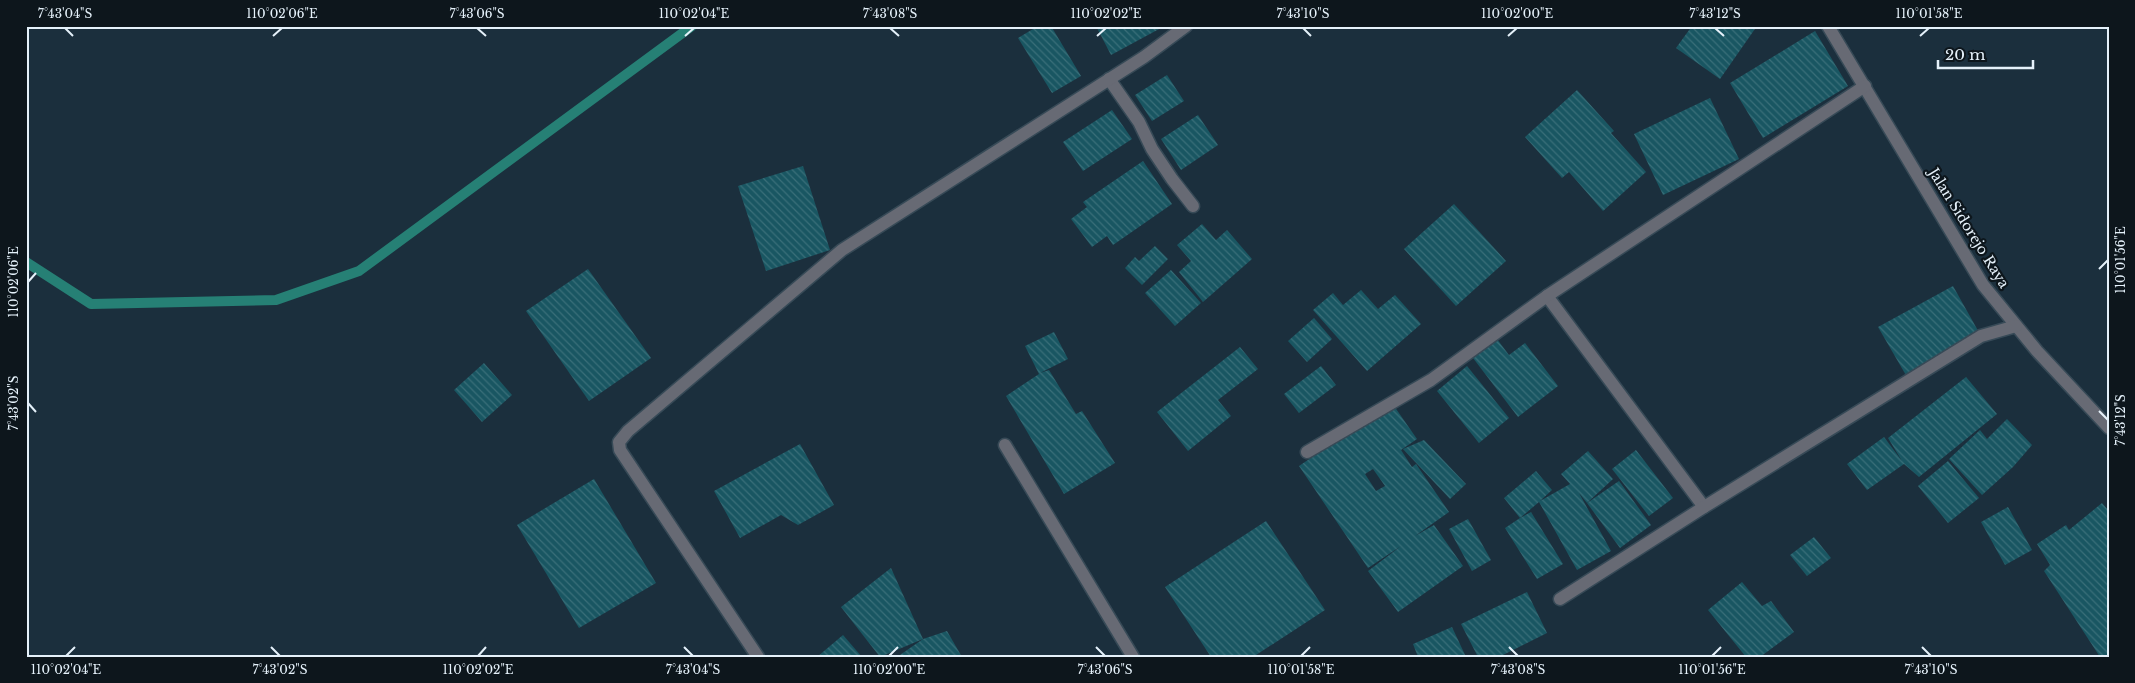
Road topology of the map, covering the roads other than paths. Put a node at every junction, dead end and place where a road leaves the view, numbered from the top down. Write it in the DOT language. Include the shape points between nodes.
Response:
graph roads {
  1 [pos="1186,26"];
  2 [pos="1828,26"];
  3 [pos="1110,79"];
  4 [pos="1865,86"];
  5 [pos="1194,206"];
  6 [pos="1547,296"];
  7 [pos="2016,326"];
  8 [pos="2109,428"];
  9 [pos="1005,445"];
  10 [pos="1307,452"];
  11 [pos="1704,507"];
  12 [pos="1560,599"];
  13 [pos="758,657"];
  14 [pos="1132,657"];
  1 -- 3 [label="street"];
  2 -- 4 [label="street, Jalan Sidorejo Raya"];
  3 -- 5 [label="street" via="1140,122 1152,149"];
  3 -- 13 [label="street" via="842,250 619,442 620,450"];
  4 -- 6 [label="street"];
  4 -- 7 [label="street, Jalan Sidorejo Raya" via="1983,285"];
  6 -- 10 [label="street" via="1431,380"];
  6 -- 11 [label="street"];
  7 -- 8 [label="street, Jalan Sidorejo Raya"];
  7 -- 11 [label="street" via="1981,336"];
  9 -- 14 [label="street"];
  11 -- 12 [label="street"];
}
